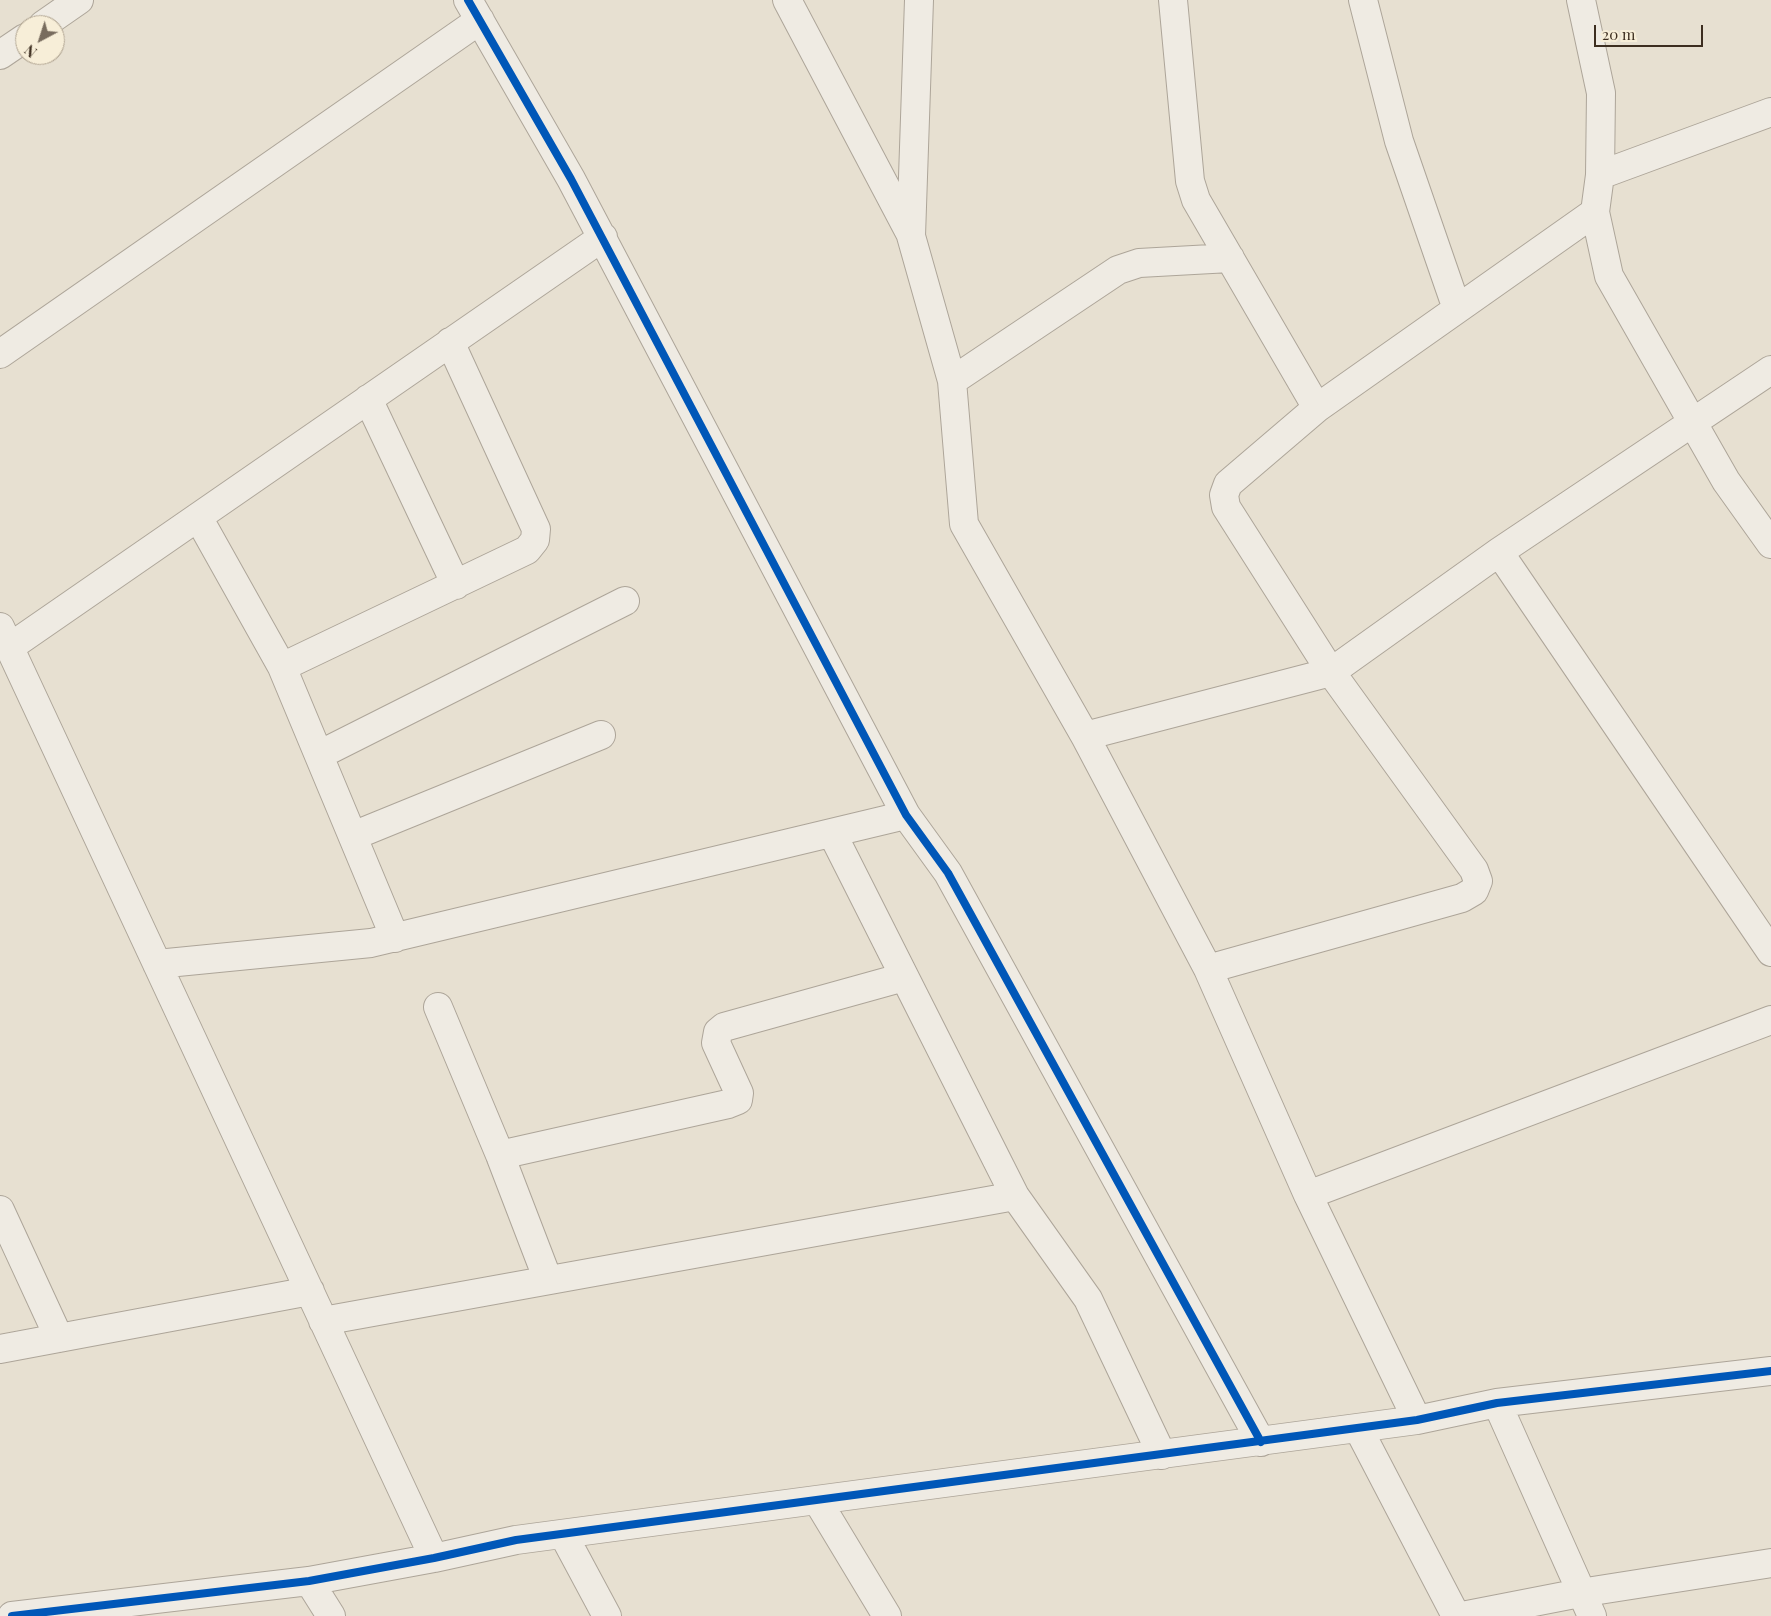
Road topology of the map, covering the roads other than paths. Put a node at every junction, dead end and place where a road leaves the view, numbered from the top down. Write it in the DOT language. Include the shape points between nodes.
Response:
graph roads {
  1 [pos="79,0"];
  2 [pos="787,0"];
  3 [pos="919,0"];
  4 [pos="1173,0"];
  5 [pos="1363,0"];
  6 [pos="1581,0"];
  7 [pos="474,10"];
  8 [pos="57,15"];
  9 [pos="15,45"];
  10 [pos="0,55"];
  11 [pos="1771,112"];
  12 [pos="1600,175"];
  13 [pos="1595,212"];
  14 [pos="911,236"];
  15 [pos="602,237"];
  16 [pos="1230,258"];
  17 [pos="1456,309"];
  18 [pos="450,342"];
  19 [pos="0,354"];
  20 [pos="1771,370"];
  21 [pos="952,381"];
  22 [pos="368,399"];
  23 [pos="1316,408"];
  24 [pos="1692,424"];
  25 [pos="198,516"];
  26 [pos="1771,544"];
  27 [pos="1499,552"];
  28 [pos="456,585"];
  29 [pos="625,601"];
  30 [pos="5,637"];
  31 [pos="282,668"];
  32 [pos="1331,672"];
  33 [pos="601,736"];
  34 [pos="1085,736"];
  35 [pos="319,755"];
  36 [pos="906,814"];
  37 [pos="832,832"];
  38 [pos="353,836"];
  39 [pos="395,938"];
  40 [pos="1771,952"];
  41 [pos="157,964"];
  42 [pos="1208,969"];
  43 [pos="904,976"];
  44 [pos="438,1007"];
  45 [pos="1771,1020"];
  46 [pos="500,1155"];
  47 [pos="1308,1195"];
  48 [pos="1015,1196"];
  49 [pos="0,1210"];
  50 [pos="548,1280"];
  51 [pos="310,1291"];
  52 [pos="323,1321"];
  53 [pos="59,1338"];
  54 [pos="0,1349"];
  55 [pos="1771,1371"];
  56 [pos="1497,1403"];
  57 [pos="1417,1420"];
  58 [pos="1358,1428"];
  59 [pos="1261,1442"];
  60 [pos="1162,1455"];
  61 [pos="817,1500"];
  62 [pos="563,1534"];
  63 [pos="434,1558"];
  64 [pos="1771,1563"];
  65 [pos="309,1581"];
  66 [pos="1586,1604"];
  67 [pos="12,1616"];
  68 [pos="17,1616"];
  69 [pos="331,1616"];
  70 [pos="607,1616"];
  71 [pos="887,1616"];
  72 [pos="1456,1616"];
  73 [pos="1462,1616"];
  1 -- 8 [label="street"];
  2 -- 14 [label="street"];
  3 -- 14 [label="street"];
  4 -- 16 [label="street" via="1190,181 1196,200"];
  5 -- 17 [label="street" via="1399,141"];
  6 -- 12 [label="street" via="1601,93"];
  7 -- 15 [label="street" via="572,178"];
  7 -- 19 [label="street"];
  9 -- 10 [label="street"];
  11 -- 12 [label="street"];
  12 -- 13 [label="street"];
  13 -- 17 [label="street"];
  13 -- 24 [label="street" via="1609,276"];
  14 -- 21 [label="street"];
  15 -- 18 [label="street"];
  15 -- 36 [label="street"];
  16 -- 21 [label="street" via="1139,263 1118,270"];
  16 -- 23 [label="street"];
  17 -- 23 [label="street"];
  18 -- 22 [label="street"];
  18 -- 28 [label="street" via="536,529 536,540 527,550"];
  20 -- 24 [label="street"];
  21 -- 34 [label="street" via="964,524"];
  22 -- 25 [label="street"];
  22 -- 28 [label="street"];
  23 -- 32 [label="street" via="1235,476 1224,495 1226,507"];
  24 -- 26 [label="street" via="1726,482"];
  24 -- 27 [label="street"];
  25 -- 30 [label="street"];
  25 -- 31 [label="street"];
  27 -- 32 [label="street"];
  27 -- 40 [label="street"];
  28 -- 31 [label="street"];
  29 -- 35 [label="street"];
  30 -- 41 [label="street"];
  31 -- 35 [label="street"];
  32 -- 34 [label="street"];
  32 -- 42 [label="street" via="1474,870 1478,881 1474,891 1462,898"];
  33 -- 38 [label="street"];
  34 -- 42 [label="street"];
  35 -- 38 [label="street"];
  36 -- 37 [label="street"];
  36 -- 59 [label="street" via="948,873"];
  37 -- 39 [label="street"];
  37 -- 43 [label="street"];
  38 -- 39 [label="street"];
  39 -- 41 [label="street"];
  41 -- 51 [label="street"];
  42 -- 47 [label="street"];
  43 -- 46 [label="street" via="718,1032 716,1043 739,1093 738,1100"];
  43 -- 48 [label="street"];
  44 -- 46 [label="street"];
  45 -- 47 [label="street"];
  46 -- 50 [label="street"];
  47 -- 57 [label="street"];
  48 -- 50 [label="street"];
  48 -- 60 [label="street" via="1088,1299"];
  49 -- 53 [label="street"];
  50 -- 52 [label="street"];
  51 -- 52 [label="street"];
  51 -- 53 [label="street"];
  52 -- 63 [label="street"];
  53 -- 54 [label="street"];
  55 -- 56 [label="street"];
  56 -- 57 [label="street"];
  56 -- 66 [label="street"];
  57 -- 58 [label="street"];
  58 -- 59 [label="street"];
  58 -- 72 [label="street"];
  59 -- 60 [label="street"];
  60 -- 61 [label="street"];
  61 -- 62 [label="street"];
  61 -- 71 [label="street"];
  62 -- 63 [label="street" via="516,1540"];
  62 -- 70 [label="street"];
  63 -- 65 [label="street"];
  64 -- 66 [label="street"];
  65 -- 68 [label="street"];
  65 -- 69 [label="street"];
  66 -- 73 [label="street"];
  67 -- 68 [label="street"];
}
